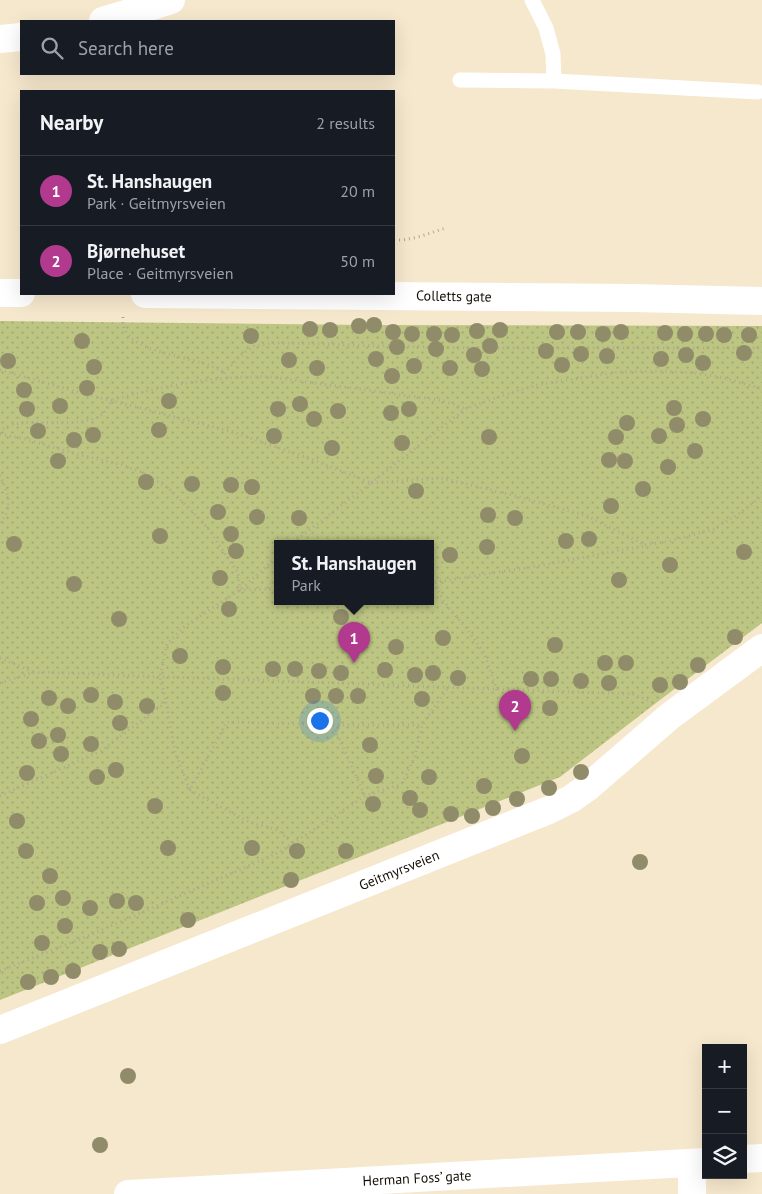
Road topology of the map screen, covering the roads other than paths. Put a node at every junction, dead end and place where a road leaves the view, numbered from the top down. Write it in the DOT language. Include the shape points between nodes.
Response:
graph roads {
  1 [pos="171,0"];
  2 [pos="532,0"];
  3 [pos="106,20"];
  4 [pos="20,37"];
  5 [pos="0,39"];
  6 [pos="460,80"];
  7 [pos="554,81"];
  8 [pos="758,92"];
  9 [pos="0,292"];
  10 [pos="20,293"];
  11 [pos="267,295"];
  12 [pos="762,301"];
  13 [pos="762,648"];
  14 [pos="0,1030"];
  15 [pos="762,1158"];
  16 [pos="747,1159"];
  17 [pos="699,1163"];
  18 [pos="236,1191"];
  19 [pos="128,1194"];
  20 [pos="692,1194"];
  1 -- 3 [label="street"];
  2 -- 7 [label="lane" via="546,28 553,54"];
  4 -- 5 [label="street"];
  6 -- 7 [label="lane"];
  7 -- 8 [label="lane"];
  9 -- 10 [label="street"];
  11 -- 12 [label="street, Colletts gate"];
  13 -- 14 [label="street, Geitmyrsveien" via="670,716 571,799"];
  15 -- 16 [label="street"];
  17 -- 18 [label="street, Herman Foss’ gate"];
  17 -- 20 [label="street"];
  18 -- 19 [label="street, Herman Foss’ gate"];
}
